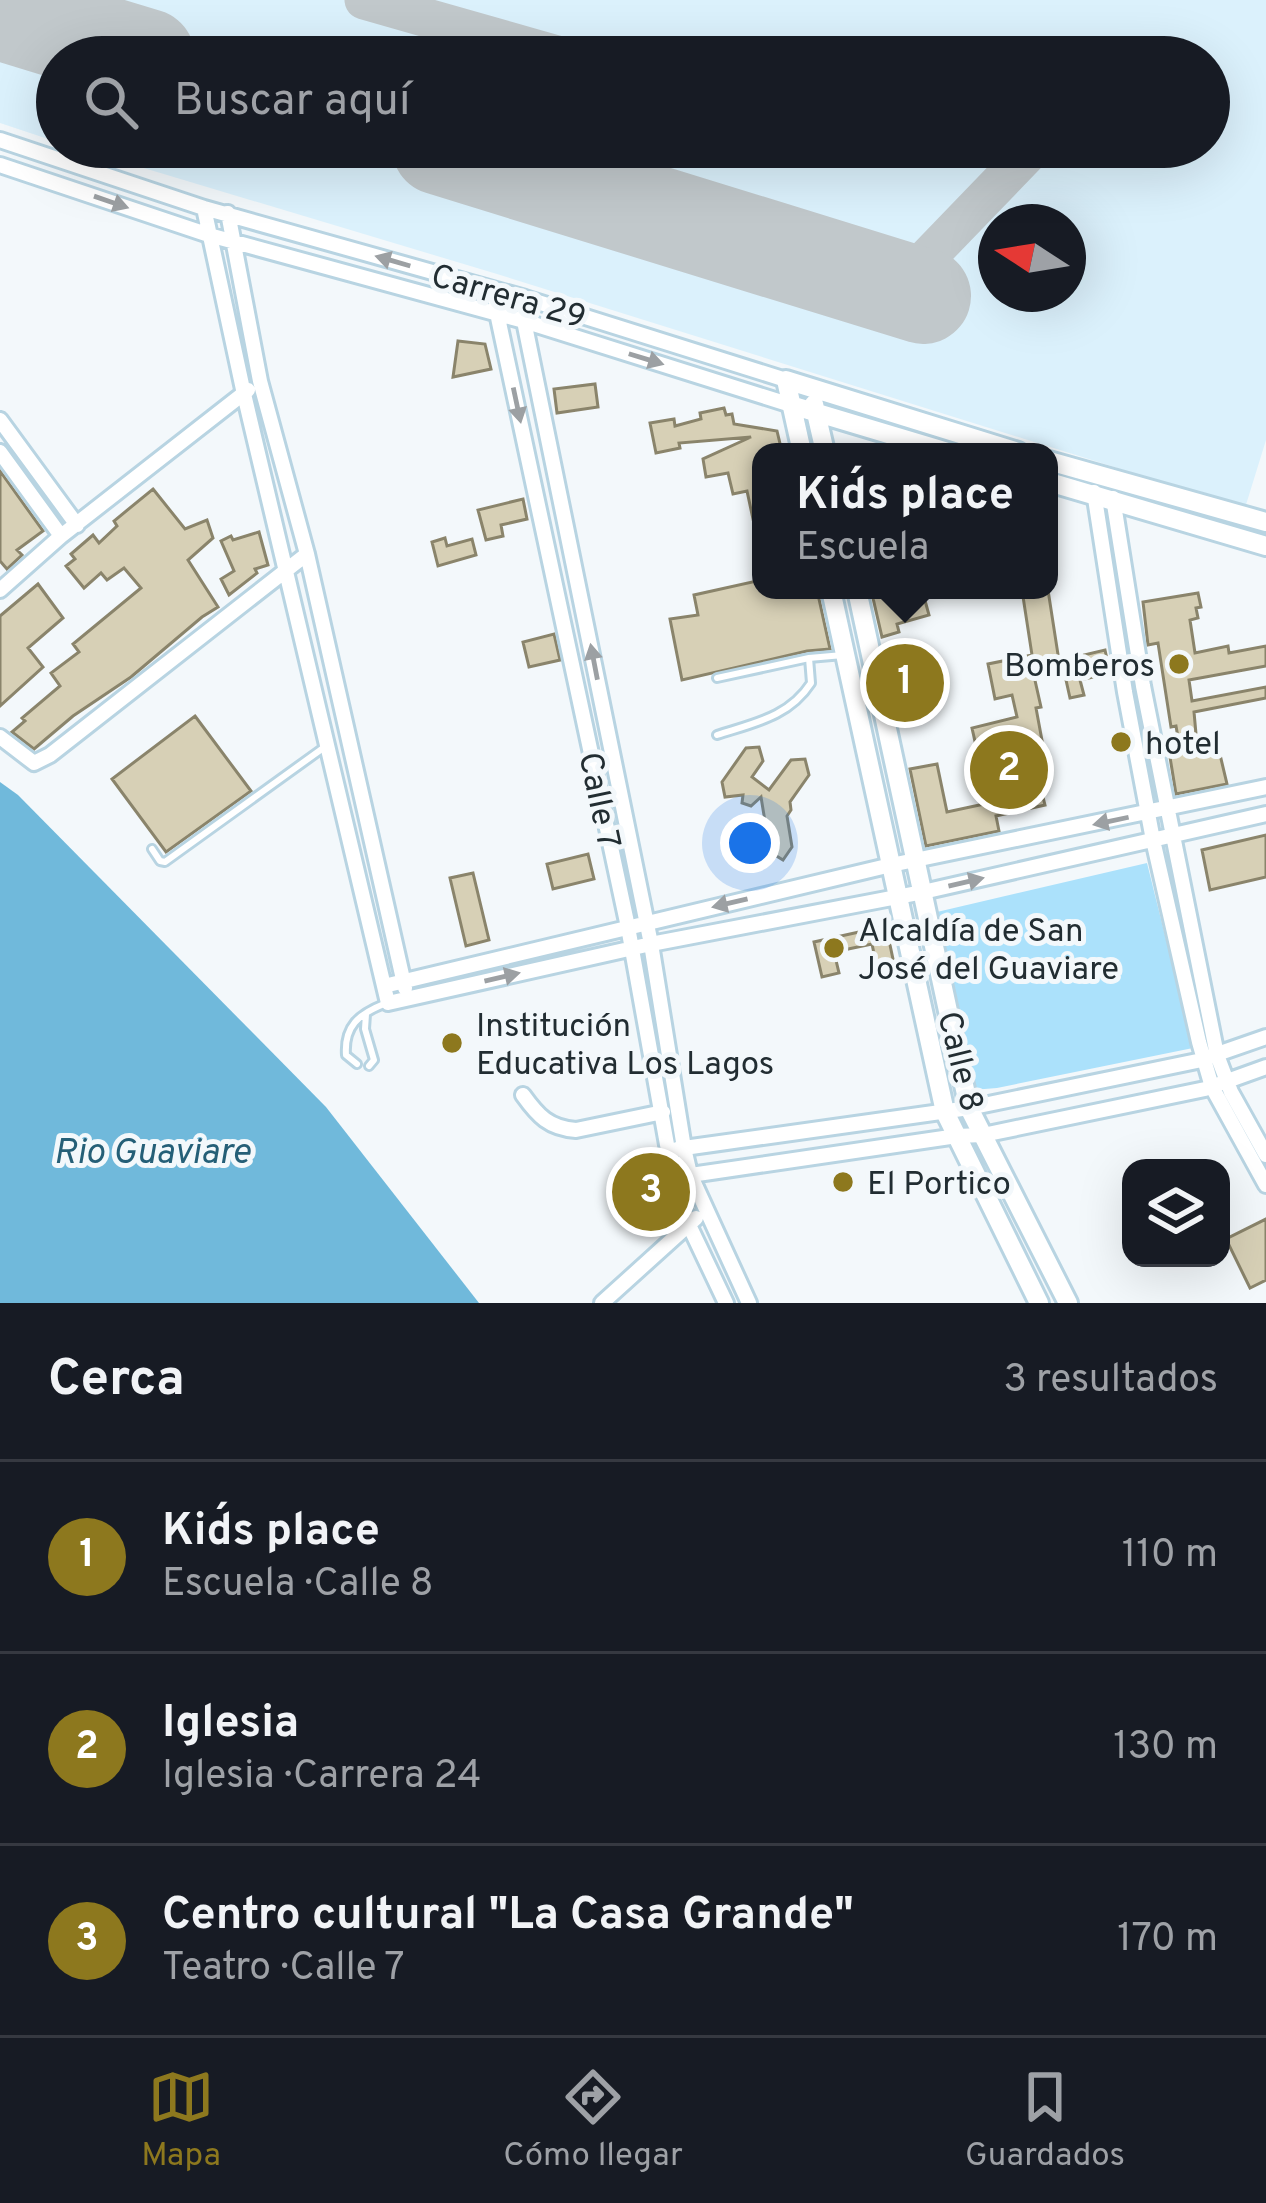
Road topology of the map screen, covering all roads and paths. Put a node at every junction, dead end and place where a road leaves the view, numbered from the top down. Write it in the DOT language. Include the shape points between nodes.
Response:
graph roads {
  1 [pos="0,140"];
  2 [pos="36,152"];
  3 [pos="0,165"];
  4 [pos="84,168"];
  5 [pos="204,208"];
  6 [pos="228,214"];
  7 [pos="209,236"];
  8 [pos="232,240"];
  9 [pos="495,291"];
  10 [pos="524,298"];
  11 [pos="497,314"];
  12 [pos="524,321"];
  13 [pos="786,380"];
  14 [pos="260,381"];
  15 [pos="811,388"];
  16 [pos="244,394"];
  17 [pos="791,405"];
  18 [pos="816,413"];
  19 [pos="0,420"];
  20 [pos="800,443"];
  21 [pos="823,443"];
  22 [pos="918,443"];
  23 [pos="989,443"];
  24 [pos="0,452"];
  25 [pos="1058,464"];
  26 [pos="1102,477"];
  27 [pos="1058,485"];
  28 [pos="1104,499"];
  29 [pos="565,508"];
  30 [pos="541,512"];
  31 [pos="1266,522"];
  32 [pos="77,525"];
  33 [pos="62,536"];
  34 [pos="1266,546"];
  35 [pos="307,554"];
  36 [pos="285,572"];
  37 [pos="0,590"];
  38 [pos="834,599"];
  39 [pos="859,599"];
  40 [pos="871,648"];
  41 [pos="846,655"];
  42 [pos="809,658"];
  43 [pos="717,678"];
  44 [pos="1143,686"];
  45 [pos="1125,692"];
  46 [pos="602,707"];
  47 [pos="583,711"];
  48 [pos="717,735"];
  49 [pos="0,737"];
  50 [pos="326,746"];
  51 [pos="1266,787"];
  52 [pos="1168,809"];
  53 [pos="1148,813"];
  54 [pos="1266,814"];
  55 [pos="1174,835"];
  56 [pos="1153,840"];
  57 [pos="152,849"];
  58 [pos="916,860"];
  59 [pos="891,866"];
  60 [pos="923,892"];
  61 [pos="898,897"];
  62 [pos="646,923"];
  63 [pos="628,927"];
  64 [pos="651,944"];
  65 [pos="631,949"];
  66 [pos="403,981"];
  67 [pos="384,986"];
  68 [pos="408,998"];
  69 [pos="388,1003"];
  70 [pos="367,1011"];
  71 [pos="1266,1037"];
  72 [pos="1210,1057"];
  73 [pos="357,1064"];
  74 [pos="369,1066"];
  75 [pos="1266,1066"];
  76 [pos="1219,1084"];
  77 [pos="523,1095"];
  78 [pos="969,1108"];
  79 [pos="662,1112"];
  80 [pos="945,1112"];
  81 [pos="983,1135"];
  82 [pos="957,1136"];
  83 [pos="676,1149"];
  84 [pos="1266,1155"];
  85 [pos="690,1174"];
  86 [pos="674,1178"];
  87 [pos="1266,1185"];
  88 [pos="706,1211"];
  89 [pos="688,1223"];
  90 [pos="602,1303"];
  91 [pos="726,1303"];
  92 [pos="749,1303"];
  93 [pos="1039,1303"];
  94 [pos="1068,1303"];
  1 -- 2 [label="street, Carrera 29"];
  3 -- 7 [label="street, Carrera 29, one-way"];
  4 -- 5 [label="street, Carrera 29"];
  5 -- 6 [label="street, Carrera 29"];
  5 -- 7 [label="street"];
  6 -- 8 [label="street"];
  9 -- 6 [label="street, Carrera 29, one-way"];
  7 -- 8 [label="street, Carrera 29"];
  7 -- 16 [label="street"];
  8 -- 11 [label="street, Carrera 29"];
  8 -- 14 [label="street"];
  9 -- 10 [label="street, Carrera 29"];
  9 -- 11 [label="street, Calle 7"];
  10 -- 12 [label="street, Calle 7"];
  10 -- 13 [label="street, Carrera 29"];
  11 -- 12 [label="street, Carrera 29"];
  11 -- 30 [label="street, Calle 7, one-way"];
  12 -- 17 [label="street, Carrera 29, one-way"];
  12 -- 29 [label="street, Calle 7"];
  13 -- 15 [label="main road, Carrera 29"];
  13 -- 17 [label="main road"];
  14 -- 16 [label="street"];
  14 -- 35 [label="street"];
  15 -- 18 [label="main road"];
  15 -- 23 [label="main road, Carrera 29"];
  16 -- 32 [label="street"];
  16 -- 36 [label="street"];
  17 -- 18 [label="main road, Carrera 29"];
  17 -- 20 [label="main road"];
  18 -- 21 [label="main road"];
  18 -- 22 [label="main road, Carrera 29"];
  19 -- 32 [label="street"];
  24 -- 33 [label="street"];
  25 -- 26 [label="main road"];
  26 -- 28 [label="street"];
  26 -- 31 [label="main road"];
  27 -- 28 [label="main road"];
  28 -- 34 [label="main road"];
  28 -- 44 [label="street"];
  28 -- 45 [label="street"];
  29 -- 30 [label="street"];
  46 -- 29 [label="street, Calle 7, one-way"];
  30 -- 47 [label="street, Calle 7"];
  32 -- 33 [label="street"];
  33 -- 37 [label="street"];
  35 -- 36 [label="street"];
  35 -- 66 [label="street"];
  36 -- 49 [label="street" via="50,755 34,763"];
  36 -- 50 [label="street"];
  38 -- 41 [label="main road, Calle 8"];
  39 -- 40 [label="main road, Calle 8"];
  40 -- 41 [label="street"];
  40 -- 58 [label="main road, Calle 8"];
  41 -- 42 [label="lane"];
  41 -- 59 [label="main road, Calle 8"];
  42 -- 43 [label="lane"];
  42 -- 48 [label="lane" via="811,683 790,707"];
  44 -- 45 [label="street"];
  44 -- 52 [label="street"];
  45 -- 53 [label="street"];
  46 -- 47 [label="street"];
  46 -- 62 [label="street, Calle 7"];
  47 -- 63 [label="street, Calle 7"];
  50 -- 57 [label="lane" via="166,862"];
  50 -- 67 [label="street"];
  51 -- 52 [label="street"];
  52 -- 53 [label="street"];
  52 -- 55 [label="street"];
  53 -- 56 [label="street"];
  53 -- 58 [label="street, one-way"];
  54 -- 55 [label="street"];
  55 -- 56 [label="street"];
  55 -- 72 [label="street"];
  60 -- 56 [label="street, one-way"];
  56 -- 72 [label="street"];
  58 -- 59 [label="street"];
  58 -- 60 [label="main road, Calle 8"];
  59 -- 61 [label="main road, Calle 8"];
  59 -- 62 [label="street, one-way"];
  60 -- 61 [label="street"];
  60 -- 78 [label="main road, Calle 8"];
  61 -- 64 [label="street"];
  61 -- 80 [label="main road, Calle 8"];
  62 -- 63 [label="street"];
  62 -- 64 [label="street, Calle 7"];
  63 -- 65 [label="street, Calle 7"];
  63 -- 66 [label="street"];
  64 -- 65 [label="street"];
  64 -- 83 [label="street, Calle 7"];
  68 -- 65 [label="street, one-way"];
  65 -- 79 [label="street, Calle 7"];
  66 -- 67 [label="street"];
  66 -- 68 [label="street"];
  67 -- 69 [label="street"];
  68 -- 69 [label="street"];
  69 -- 70 [label="lane"];
  70 -- 73 [label="lane" via="346,1038 346,1055"];
  70 -- 74 [label="lane"];
  71 -- 72 [label="street"];
  72 -- 76 [label="street"];
  72 -- 78 [label="street"];
  75 -- 76 [label="street"];
  76 -- 81 [label="street"];
  76 -- 84 [label="street"];
  76 -- 87 [label="street"];
  77 -- 79 [label="street" via="564,1129"];
  78 -- 80 [label="street"];
  78 -- 81 [label="main road, Calle 8"];
  79 -- 83 [label="street, Calle 7"];
  80 -- 82 [label="main road, Calle 8"];
  80 -- 83 [label="street"];
  81 -- 82 [label="street"];
  81 -- 94 [label="main road, Calle 8"];
  82 -- 85 [label="street"];
  82 -- 93 [label="main road, Calle 8"];
  83 -- 85 [label="street, Calle 7"];
  83 -- 86 [label="street, Calle 7"];
  85 -- 86 [label="street"];
  85 -- 88 [label="street, Calle 7"];
  86 -- 89 [label="street, Calle 7"];
  88 -- 89 [label="street"];
  88 -- 92 [label="street, Calle 7"];
  89 -- 90 [label="street"];
  89 -- 91 [label="street, Calle 7"];
}
